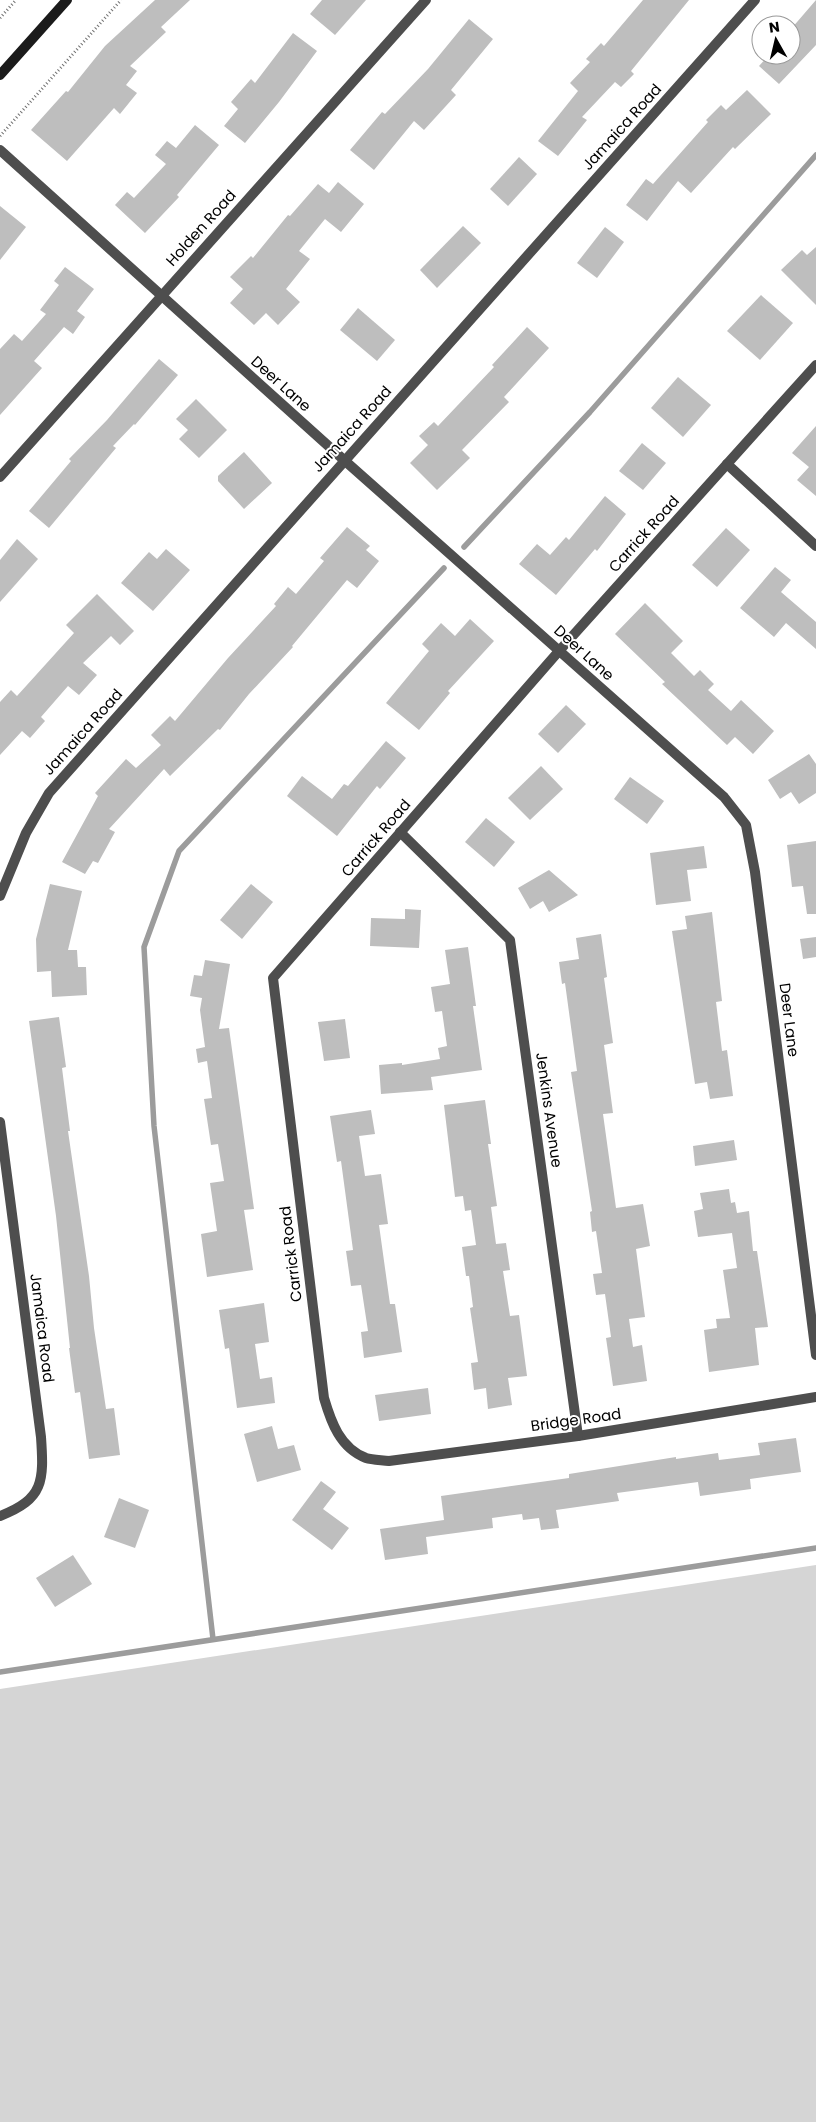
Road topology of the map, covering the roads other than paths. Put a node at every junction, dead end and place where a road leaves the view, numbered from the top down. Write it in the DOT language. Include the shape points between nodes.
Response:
graph roads {
  1 [pos="67,0"];
  2 [pos="426,0"];
  3 [pos="755,0"];
  4 [pos="0,75"];
  5 [pos="0,150"];
  6 [pos="161,296"];
  7 [pos="816,365"];
  8 [pos="344,460"];
  9 [pos="727,464"];
  10 [pos="0,477"];
  11 [pos="816,546"];
  12 [pos="559,651"];
  13 [pos="400,832"];
  14 [pos="0,896"];
  15 [pos="0,1122"];
  16 [pos="816,1355"];
  17 [pos="816,1397"];
  18 [pos="578,1436"];
  19 [pos="343,1443"];
  20 [pos="0,1516"];
  1 -- 4 [label="street"];
  2 -- 6 [label="street, Holden Road"];
  3 -- 8 [label="street, Jamaica Road"];
  5 -- 6 [label="street, Deer Lane"];
  6 -- 8 [label="street, Deer Lane"];
  6 -- 10 [label="street, Holden Road"];
  7 -- 9 [label="street, Carrick Road"];
  8 -- 12 [label="street, Deer Lane"];
  8 -- 14 [label="street, Jamaica Road" via="49,793 26,833"];
  9 -- 11 [label="street"];
  9 -- 12 [label="street, Carrick Road"];
  12 -- 13 [label="street, Carrick Road"];
  12 -- 16 [label="street, Deer Lane" via="724,798 746,824 755,872"];
  13 -- 18 [label="street, Jenkins Avenue" via="510,940"];
  13 -- 19 [label="street, Carrick Road" via="273,978 324,1398 330,1421"];
  15 -- 20 [label="street, Jamaica Road" via="43,1469 35,1494 21,1508"];
  17 -- 18 [label="street, Bridge Road"];
  18 -- 19 [label="street, Bridge Road" via="389,1461 366,1458"];
}
